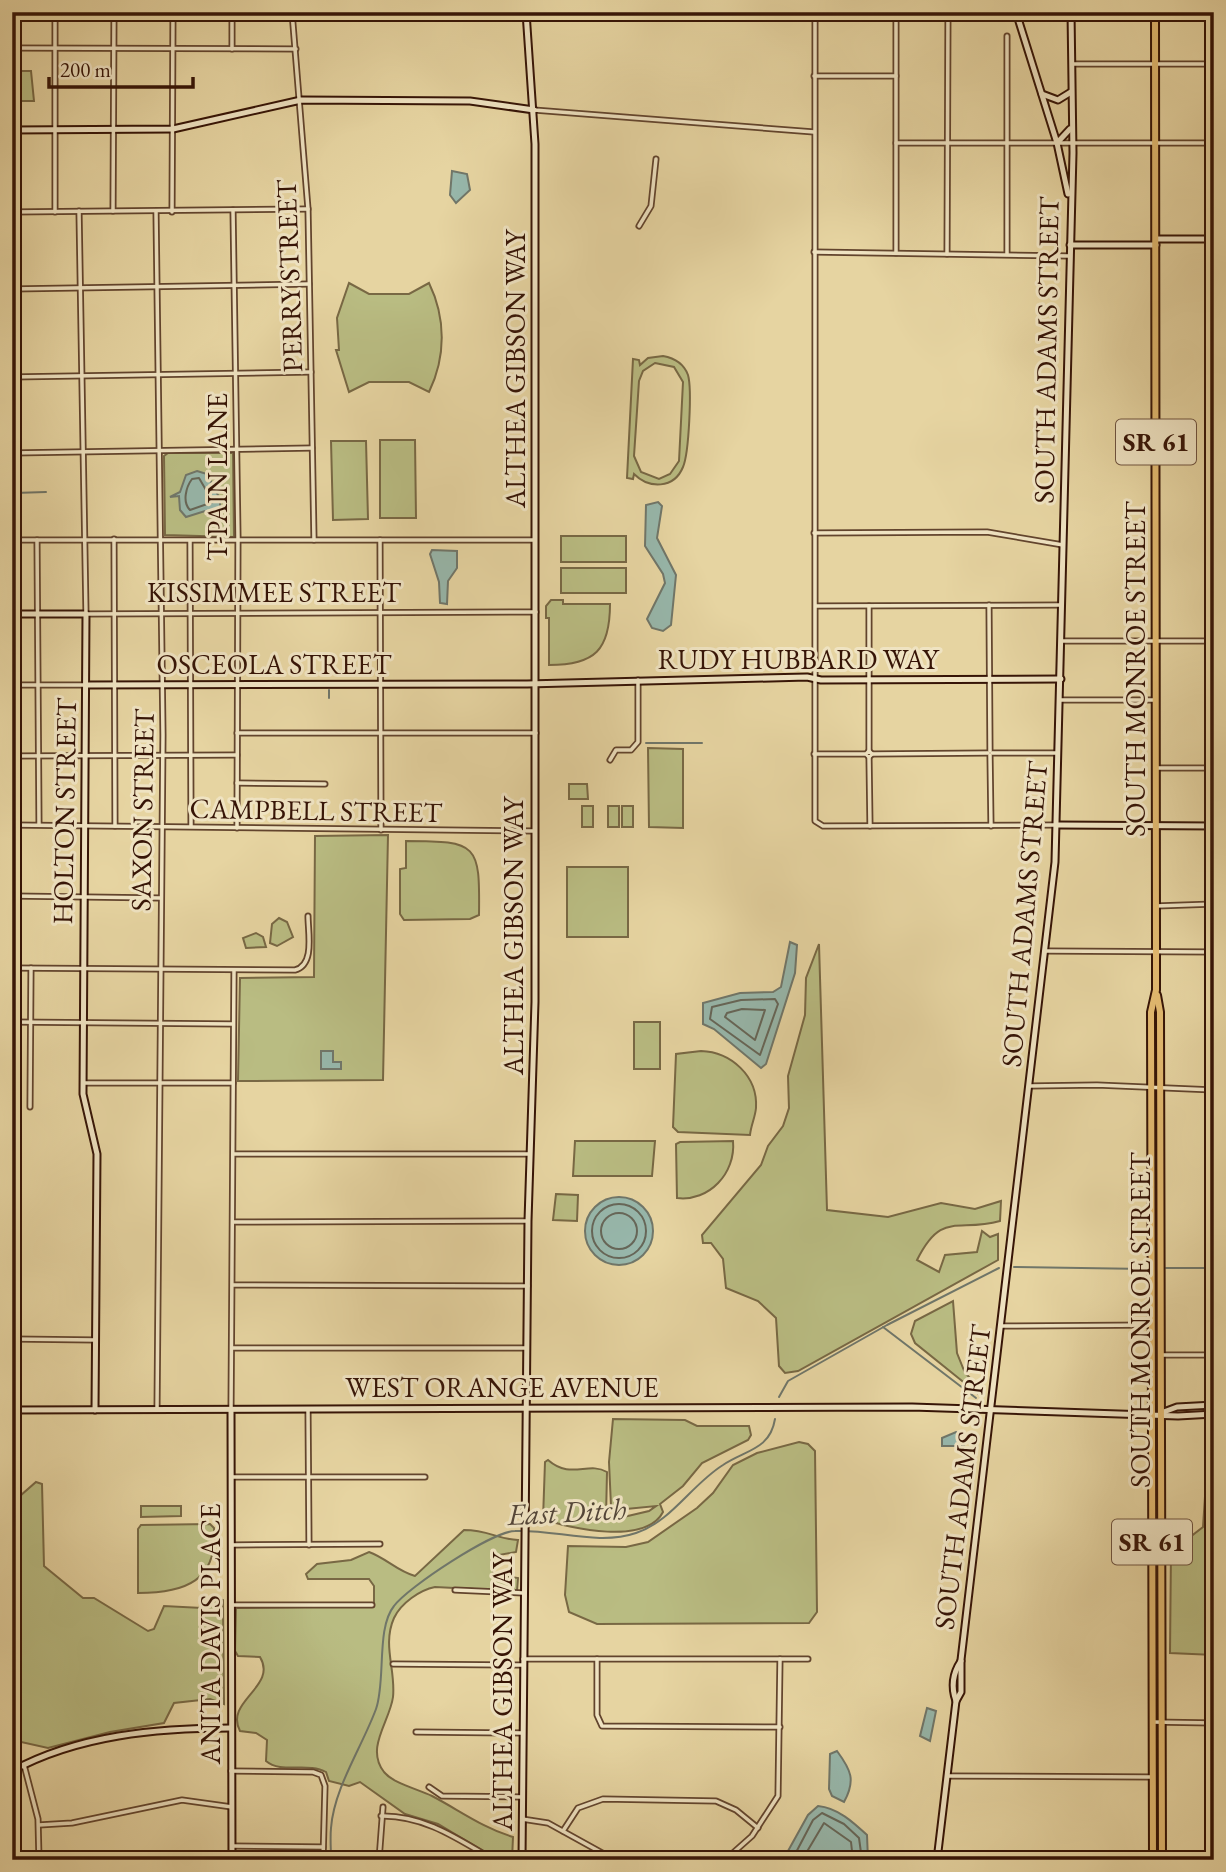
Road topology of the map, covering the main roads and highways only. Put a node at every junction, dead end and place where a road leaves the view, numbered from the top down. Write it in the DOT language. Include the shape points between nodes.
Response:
graph roads {
  1 [pos="1155,12"];
  2 [pos="1156,990"];
  3 [pos="1152,1218"];
  4 [pos="1161,1218"];
  5 [pos="1152,1316"];
  6 [pos="1161,1324"];
  7 [pos="1153,1819"];
  8 [pos="1162,1819"];
  9 [pos="1153,1860"];
  10 [pos="1162,1860"];
  1 -- 2 [label="main road, SOUTH MONROE STREET / SR 61"];
  2 -- 3 [label="main road, SOUTH MONROE STREET / SR 61" via="1151,1012"];
  2 -- 4 [label="main road, SOUTH MONROE STREET / SR 61" via="1160,1012"];
  3 -- 4 [label="main road"];
  3 -- 5 [label="main road, SOUTH MONROE STREET / SR 61"];
  4 -- 6 [label="main road, SOUTH MONROE STREET / SR 61"];
  5 -- 6 [label="main road"];
  5 -- 7 [label="main road, SOUTH MONROE STREET / SR 61"];
  6 -- 8 [label="main road, SOUTH MONROE STREET / SR 61"];
  7 -- 8 [label="main road"];
  7 -- 9 [label="main road, SOUTH MONROE STREET / SR 61"];
  8 -- 10 [label="main road, SOUTH MONROE STREET / SR 61"];
}
